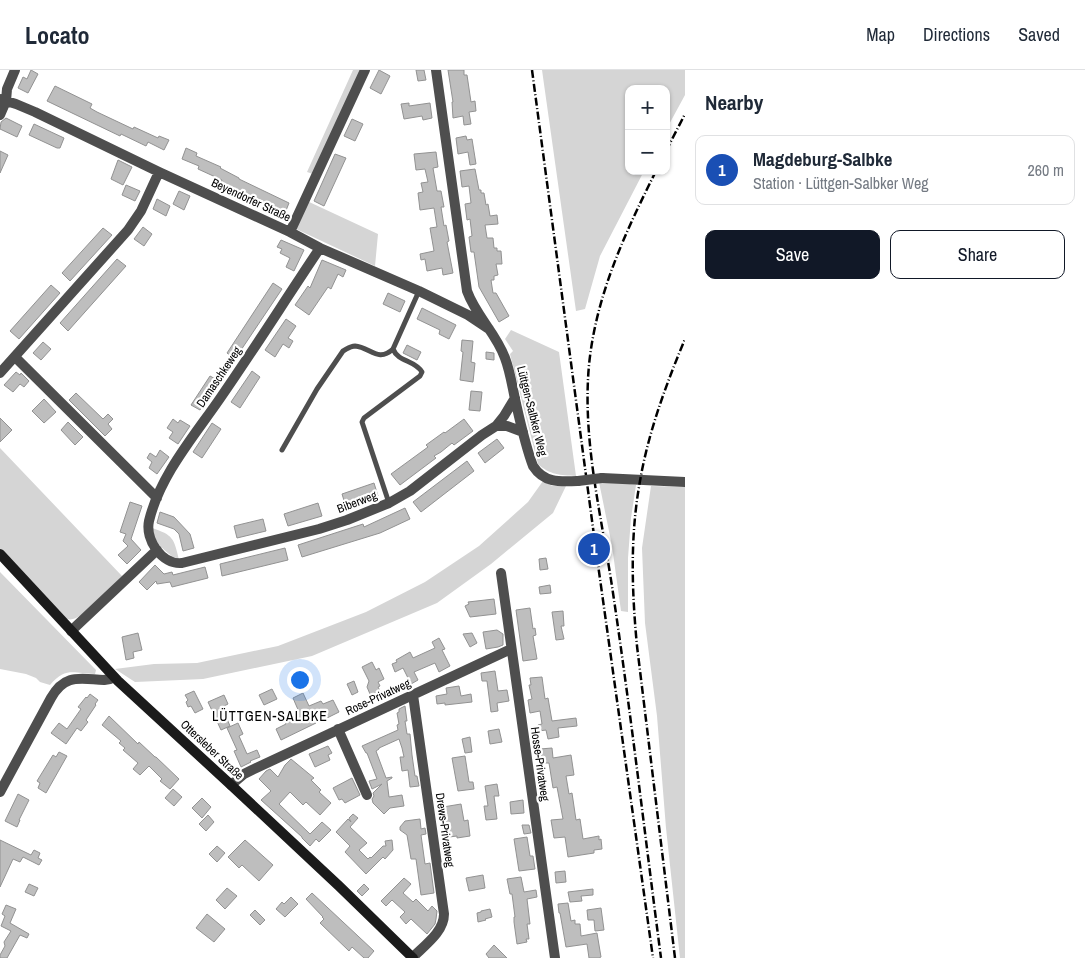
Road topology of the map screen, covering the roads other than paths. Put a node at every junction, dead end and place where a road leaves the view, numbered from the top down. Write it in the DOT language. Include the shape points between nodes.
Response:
graph roads {
  1 [pos="16,70"];
  2 [pos="365,70"];
  3 [pos="436,70"];
  4 [pos="3,100"];
  5 [pos="0,115"];
  6 [pos="159,172"];
  7 [pos="290,232"];
  8 [pos="320,248"];
  9 [pos="419,291"];
  10 [pos="489,329"];
  11 [pos="393,349"];
  12 [pos="15,357"];
  13 [pos="0,374"];
  14 [pos="514,398"];
  15 [pos="496,426"];
  16 [pos="523,432"];
  17 [pos="282,450"];
  18 [pos="685,482"];
  19 [pos="157,498"];
  20 [pos="389,502"];
  21 [pos="157,550"];
  22 [pos="0,554"];
  23 [pos="501,573"];
  24 [pos="71,631"];
  25 [pos="511,649"];
  26 [pos="114,677"];
  27 [pos="413,695"];
  28 [pos="338,729"];
  29 [pos="231,785"];
  30 [pos="0,792"];
  31 [pos="367,794"];
  32 [pos="413,958"];
  33 [pos="555,958"];
  1 -- 4 [label="street"];
  2 -- 7 [label="street"];
  3 -- 10 [label="street, Lüttgen-Salbker Weg" via="466,285 475,308"];
  4 -- 5 [label="street"];
  4 -- 6 [label="street, Beyendorfer Straße"];
  6 -- 7 [label="street, Beyendorfer Straße"];
  6 -- 12 [label="street" via="141,211 128,230"];
  7 -- 8 [label="street, Beyendorfer Straße"];
  8 -- 9 [label="street, Beyendorfer Straße"];
  8 -- 19 [label="street, Damaschkeweg" via="174,466"];
  9 -- 10 [label="street, Beyendorfer Straße"];
  9 -- 11 [label="lane"];
  10 -- 14 [label="street, Lüttgen-Salbker Weg" via="506,358"];
  11 -- 17 [label="lane" via="385,355 354,346 343,351"];
  11 -- 20 [label="lane" via="400,358 419,367 422,372 362,422"];
  12 -- 13 [label="street"];
  12 -- 19 [label="street"];
  14 -- 15 [label="street, Biberweg"];
  14 -- 16 [label="street, Lüttgen-Salbker Weg"];
  15 -- 16 [label="street"];
  15 -- 20 [label="street, Biberweg"];
  16 -- 18 [label="street, Lüttgen-Salbker Weg, bridge" via="531,462 538,474 546,478 556,481 602,478"];
  19 -- 21 [label="street, Damaschkeweg" via="148,525 150,538"];
  20 -- 21 [label="street, Biberweg" via="319,529 207,558 175,563"];
  21 -- 24 [label="street"];
  22 -- 24 [label="main road, Ottersleber Straße"];
  23 -- 25 [label="street, Hosse-Privatweg"];
  24 -- 26 [label="main road, Ottersleber Straße"];
  25 -- 27 [label="street, Rose-Privatweg"];
  25 -- 33 [label="street, Hosse-Privatweg"];
  26 -- 29 [label="main road, Ottersleber Straße"];
  26 -- 30 [label="street" via="104,680 70,679 59,686"];
  27 -- 28 [label="street, Rose-Privatweg"];
  27 -- 32 [label="street, Drews-Privatweg" via="444,906 443,924"];
  28 -- 29 [label="street, Rose-Privatweg" via="247,772"];
  28 -- 31 [label="street"];
  29 -- 32 [label="main road, Ottersleber Straße"];
}
